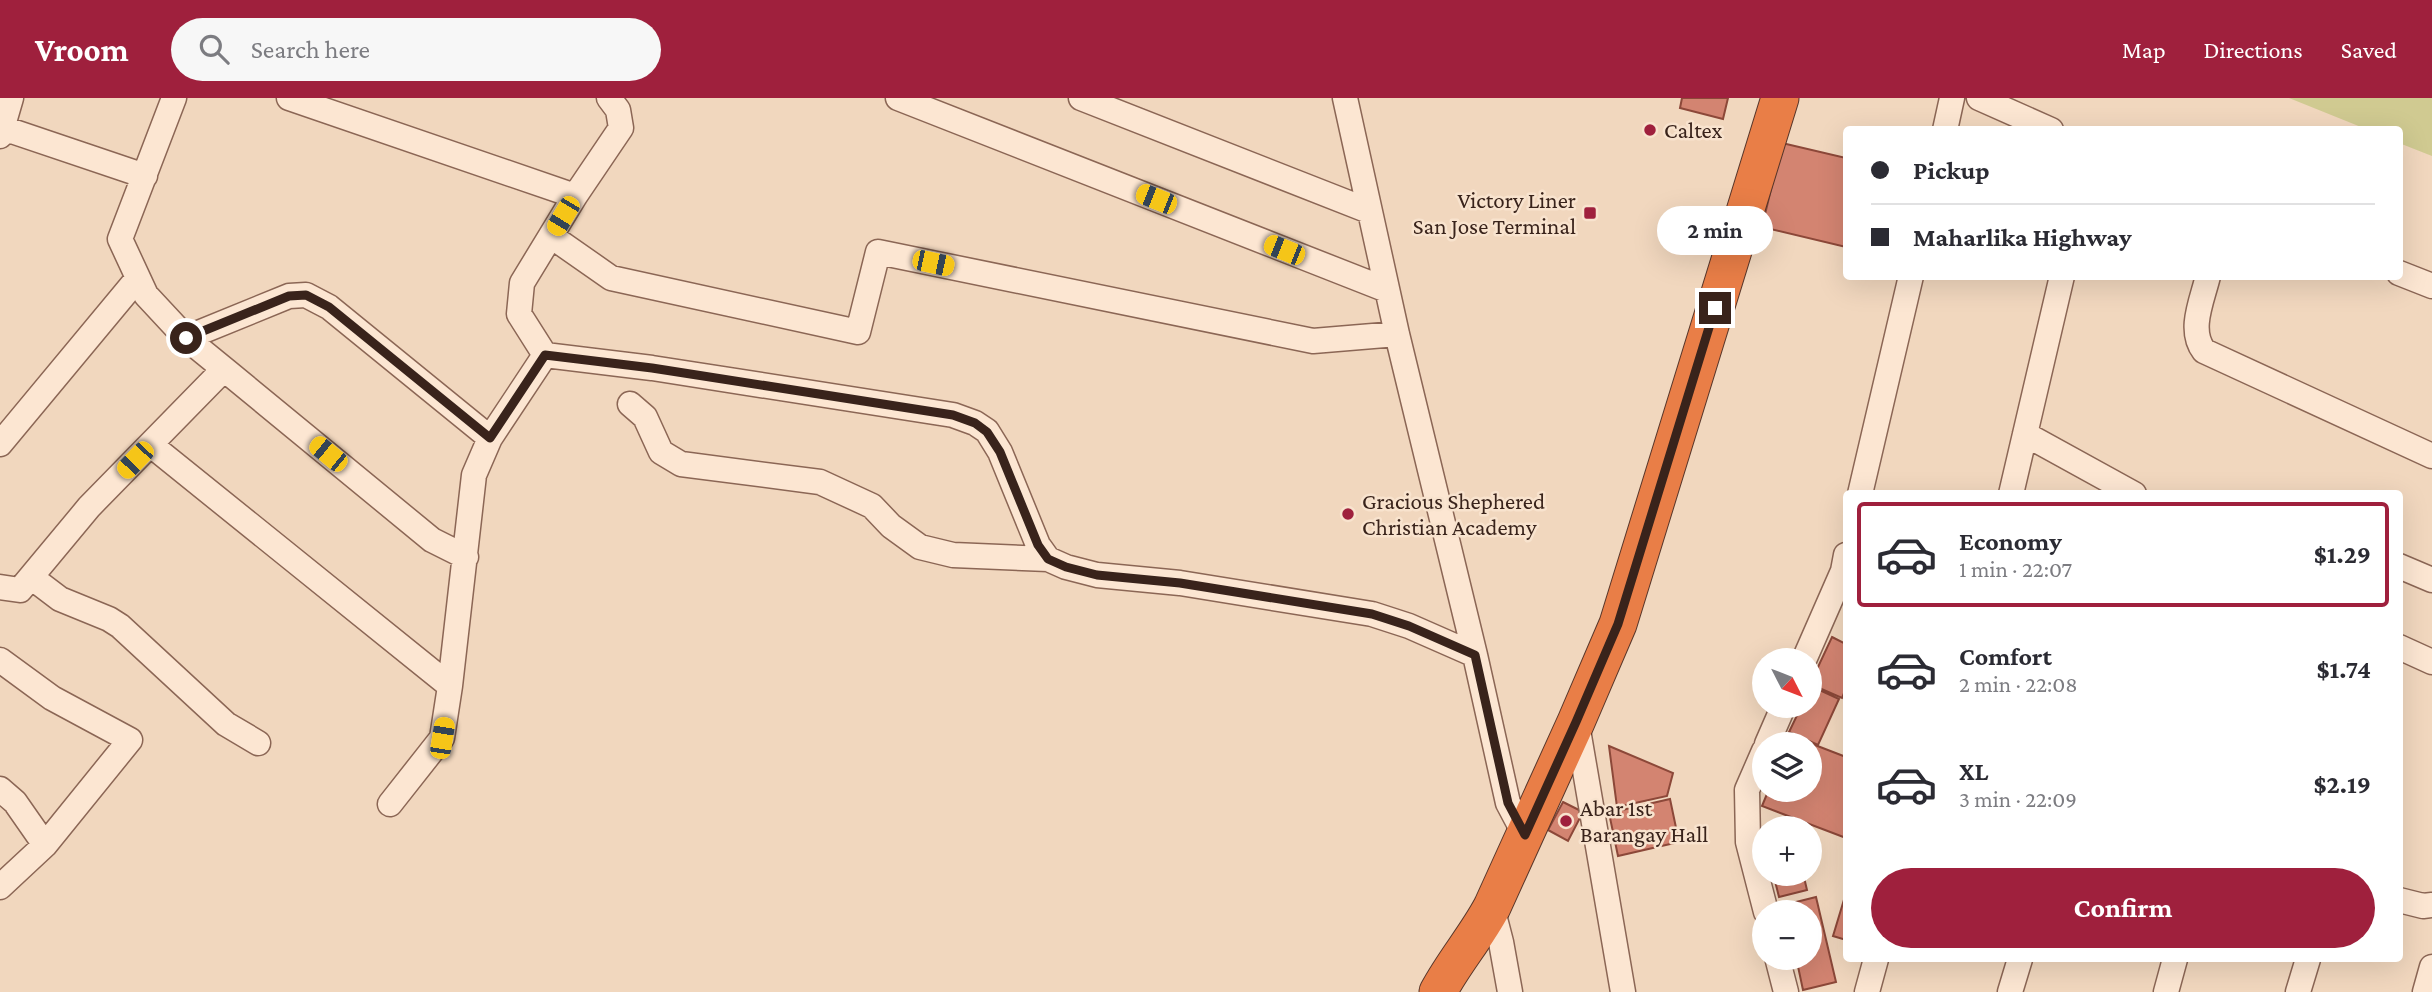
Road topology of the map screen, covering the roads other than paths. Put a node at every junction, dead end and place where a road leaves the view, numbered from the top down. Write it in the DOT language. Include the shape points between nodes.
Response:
graph roads {
  1 [pos="11,98"];
  2 [pos="174,98"];
  3 [pos="289,98"];
  4 [pos="609,98"];
  5 [pos="898,98"];
  6 [pos="1081,98"];
  7 [pos="1345,98"];
  8 [pos="1780,98"];
  9 [pos="1952,98"];
  10 [pos="1979,98"];
  11 [pos="1946,126"];
  12 [pos="2042,126"];
  13 [pos="1,130"];
  14 [pos="145,176"];
  15 [pos="575,196"];
  16 [pos="1369,211"];
  17 [pos="551,236"];
  18 [pos="2403,275"];
  19 [pos="138,278"];
  20 [pos="1910,280"];
  21 [pos="2061,280"];
  22 [pos="2207,280"];
  23 [pos="2432,286"];
  24 [pos="1387,290"];
  25 [pos="1396,334"];
  26 [pos="186,338"];
  27 [pos="545,355"];
  28 [pos="223,369"];
  29 [pos="630,404"];
  30 [pos="2025,434"];
  31 [pos="490,438"];
  32 [pos="0,444"];
  33 [pos="151,445"];
  34 [pos="2432,456"];
  35 [pos="1861,490"];
  36 [pos="2012,490"];
  37 [pos="2127,490"];
  38 [pos="466,557"];
  39 [pos="1048,559"];
  40 [pos="2403,568"];
  41 [pos="1843,571"];
  42 [pos="31,578"];
  43 [pos="2432,580"];
  44 [pos="0,587"];
  45 [pos="1809,648"];
  46 [pos="2403,649"];
  47 [pos="1475,655"];
  48 [pos="0,660"];
  49 [pos="2432,662"];
  50 [pos="450,686"];
  51 [pos="1576,722"];
  52 [pos="258,743"];
  53 [pos="1752,779"];
  54 [pos="0,789"];
  55 [pos="390,804"];
  56 [pos="1525,835"];
  57 [pos="45,845"];
  58 [pos="0,887"];
  59 [pos="1763,900"];
  60 [pos="2403,901"];
  61 [pos="2432,905"];
  62 [pos="1484,921"];
  63 [pos="1875,962"];
  64 [pos="2019,962"];
  65 [pos="2174,962"];
  66 [pos="2307,962"];
  67 [pos="2432,967"];
  68 [pos="1780,970"];
  69 [pos="1438,992"];
  70 [pos="1459,992"];
  71 [pos="1510,992"];
  72 [pos="1623,992"];
  73 [pos="1786,992"];
  74 [pos="1867,992"];
  75 [pos="2010,992"];
  76 [pos="2166,992"];
  77 [pos="2298,992"];
  78 [pos="2425,992"];
  1 -- 13 [label="street"];
  2 -- 14 [label="street"];
  3 -- 15 [label="street"];
  4 -- 15 [label="street" via="618,110 621,128"];
  5 -- 24 [label="street"];
  6 -- 16 [label="street"];
  7 -- 16 [label="street"];
  8 -- 51 [label="highway" via="1618,624"];
  9 -- 11 [label="street"];
  10 -- 12 [label="street"];
  13 -- 14 [label="street"];
  14 -- 19 [label="street" via="120,239"];
  15 -- 17 [label="street"];
  16 -- 24 [label="street"];
  17 -- 25 [label="street" via="611,278 858,332 878,252 1312,341"];
  17 -- 27 [label="street" via="522,283 519,314"];
  18 -- 23 [label="street"];
  19 -- 26 [label="street" via="146,295"];
  19 -- 32 [label="street"];
  20 -- 35 [label="street"];
  21 -- 30 [label="street"];
  22 -- 34 [label="street" via="2195,330 2204,351"];
  24 -- 25 [label="street"];
  25 -- 47 [label="street"];
  26 -- 28 [label="street"];
  26 -- 31 [label="street" via="289,296 306,295 329,307"];
  27 -- 31 [label="street"];
  27 -- 39 [label="street" via="953,415 975,423 1000,452"];
  28 -- 33 [label="street"];
  28 -- 38 [label="street" via="432,540"];
  29 -- 39 [label="street" via="645,417 661,452 681,464 820,482 872,506 891,526 931,550"];
  30 -- 36 [label="street"];
  30 -- 37 [label="street"];
  31 -- 38 [label="street" via="474,475"];
  33 -- 42 [label="street" via="89,507"];
  33 -- 50 [label="street"];
  38 -- 50 [label="street"];
  39 -- 47 [label="street" via="1097,575 1180,583 1372,614"];
  40 -- 43 [label="street"];
  41 -- 45 [label="street"];
  42 -- 44 [label="street" via="20,590"];
  42 -- 52 [label="street" via="60,599 120,626 226,724"];
  46 -- 49 [label="street"];
  47 -- 56 [label="street" via="1508,803"];
  48 -- 57 [label="street" via="52,698 130,740"];
  50 -- 55 [label="street" via="442,738"];
  51 -- 56 [label="highway"];
  51 -- 72 [label="street"];
  53 -- 59 [label="street" via="1747,790 1748,842"];
  54 -- 57 [label="street" via="15,802"];
  56 -- 62 [label="highway"];
  57 -- 58 [label="street"];
  60 -- 61 [label="street"];
  62 -- 69 [label="highway"];
  62 -- 70 [label="highway"];
  62 -- 71 [label="street" via="1501,942"];
  63 -- 74 [label="street"];
  64 -- 75 [label="street"];
  65 -- 76 [label="street"];
  66 -- 77 [label="street"];
  67 -- 78 [label="street"];
  68 -- 73 [label="street"];
}
